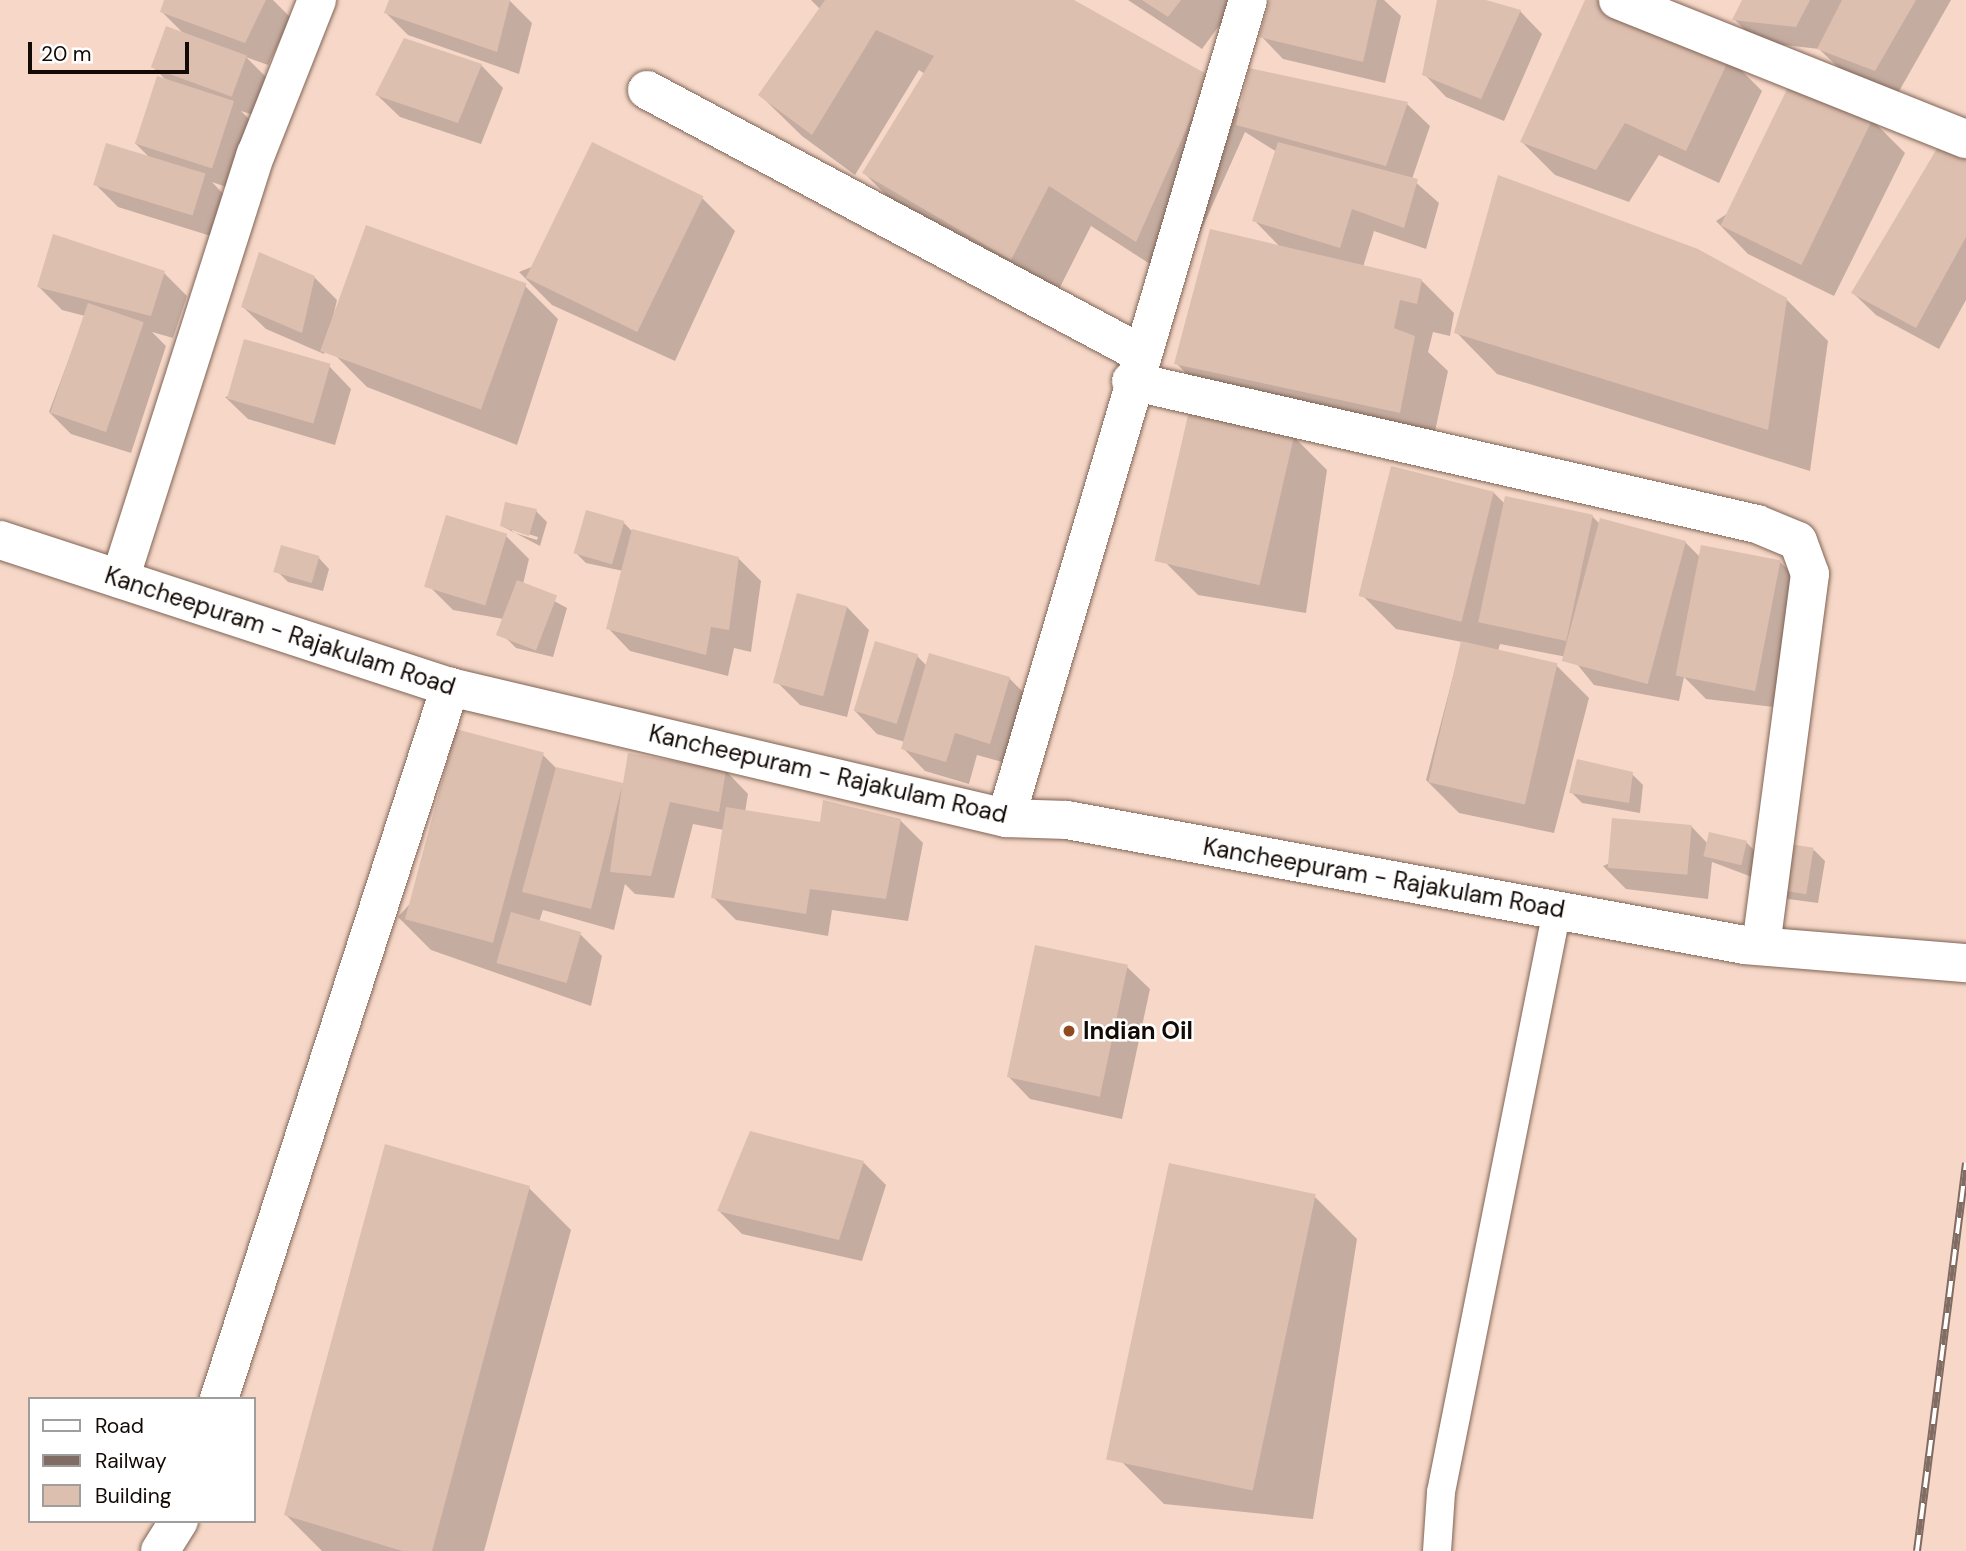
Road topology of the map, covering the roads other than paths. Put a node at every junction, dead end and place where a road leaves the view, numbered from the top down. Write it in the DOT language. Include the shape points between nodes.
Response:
graph roads {
  1 [pos="317,0"];
  2 [pos="1248,0"];
  3 [pos="1618,0"];
  4 [pos="647,90"];
  5 [pos="1966,139"];
  6 [pos="1136,367"];
  7 [pos="0,540"];
  8 [pos="120,579"];
  9 [pos="450,687"];
  10 [pos="1006,818"];
  11 [pos="1557,910"];
  12 [pos="1761,946"];
  13 [pos="1966,962"];
  14 [pos="220,1397"];
  15 [pos="178,1523"];
  16 [pos="160,1551"];
  17 [pos="1437,1551"];
  1 -- 8 [label="street" via="256,154"];
  2 -- 6 [label="street"];
  3 -- 5 [label="street"];
  4 -- 6 [label="street"];
  6 -- 10 [label="street"];
  6 -- 12 [label="street" via="1757,524 1798,541 1810,574"];
  7 -- 8 [label="street, Kancheepuram - Rajakulam Road"];
  8 -- 9 [label="street, Kancheepuram - Rajakulam Road"];
  9 -- 10 [label="street, Kancheepuram - Rajakulam Road"];
  9 -- 14 [label="street"];
  10 -- 11 [label="street, Kancheepuram - Rajakulam Road" via="1067,820"];
  11 -- 12 [label="street, Kancheepuram - Rajakulam Road"];
  11 -- 17 [label="lane" via="1441,1492"];
  12 -- 13 [label="street, Kancheepuram - Rajakulam Road"];
  15 -- 16 [label="street"];
}
